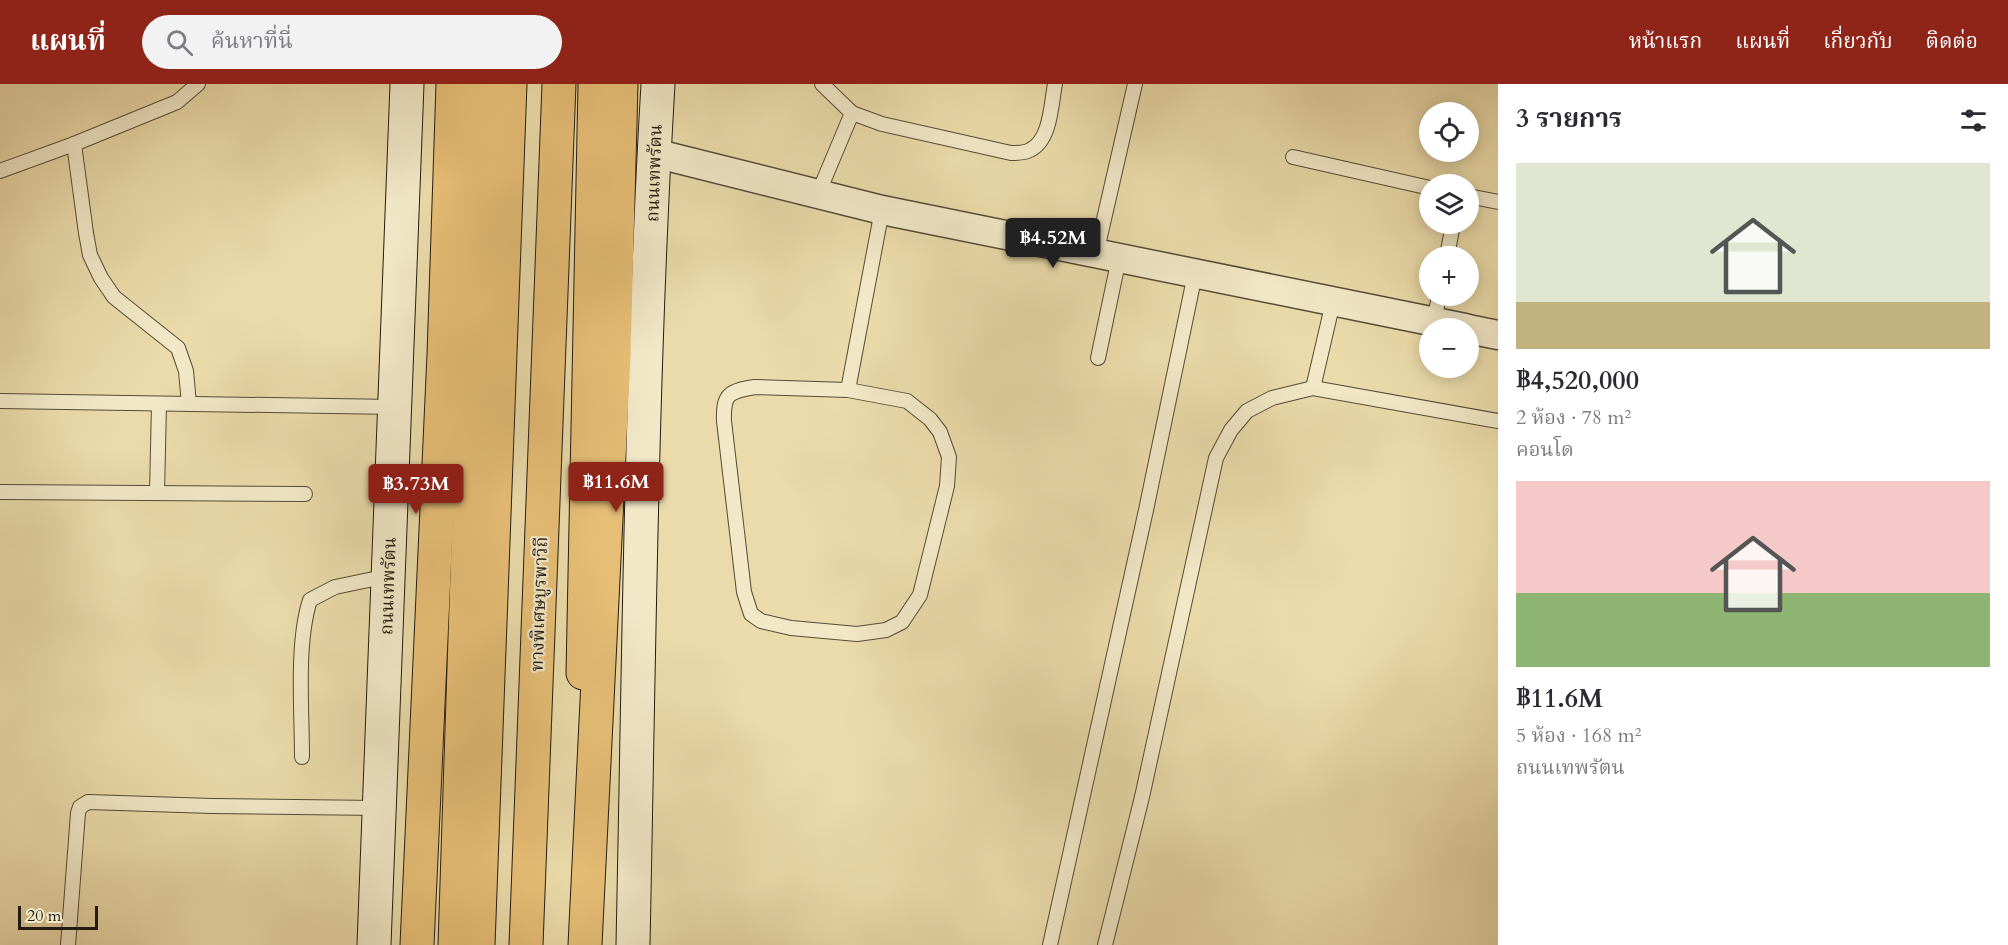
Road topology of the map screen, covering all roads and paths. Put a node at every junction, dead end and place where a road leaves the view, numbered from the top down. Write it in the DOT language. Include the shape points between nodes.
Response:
graph roads {
  1 [pos="198,84"];
  2 [pos="407,84"];
  3 [pos="453,84"];
  4 [pos="483,84"];
  5 [pos="510,84"];
  6 [pos="559,84"];
  7 [pos="595,84"];
  8 [pos="621,84"];
  9 [pos="658,84"];
  10 [pos="822,84"];
  11 [pos="1055,84"];
  12 [pos="1135,84"];
  13 [pos="852,113"];
  14 [pos="74,144"];
  15 [pos="654,153"];
  16 [pos="1293,157"];
  17 [pos="0,171"];
  18 [pos="1419,186"];
  19 [pos="818,194"];
  20 [pos="1479,198"];
  21 [pos="1498,202"];
  22 [pos="882,210"];
  23 [pos="1107,256"];
  24 [pos="1195,274"];
  25 [pos="1333,302"];
  26 [pos="1437,309"];
  27 [pos="1450,318"];
  28 [pos="1479,331"];
  29 [pos="1498,335"];
  30 [pos="1098,358"];
  31 [pos="1313,388"];
  32 [pos="848,390"];
  33 [pos="0,401"];
  34 [pos="159,404"];
  35 [pos="189,404"];
  36 [pos="394,407"];
  37 [pos="1498,421"];
  38 [pos="0,492"];
  39 [pos="157,493"];
  40 [pos="305,494"];
  41 [pos="388,576"];
  42 [pos="302,757"];
  43 [pos="378,808"];
  44 [pos="68,945"];
  45 [pos="374,945"];
  46 [pos="417,945"];
  47 [pos="455,945"];
  48 [pos="478,945"];
  49 [pos="526,945"];
  50 [pos="578,945"];
  51 [pos="585,945"];
  52 [pos="633,945"];
  53 [pos="1050,945"];
  54 [pos="1105,945"];
  1 -- 14 [label="lane" via="177,102"];
  2 -- 36 [label="main road, ถนนเทพรัตน"];
  3 -- 46 [label="highway"];
  4 -- 47 [label="highway"];
  5 -- 48 [label="highway"];
  6 -- 49 [label="highway, ทางพิเศษบูรพาวิถี"];
  7 -- 50 [label="highway"];
  8 -- 51 [label="highway" via="614,356"];
  9 -- 15 [label="main road, ถนนเทพรัตน"];
  10 -- 13 [label="lane"];
  11 -- 13 [label="lane" via="1046,130 1040,144 1029,152 1011,153 882,124"];
  12 -- 23 [label="lane"];
  13 -- 19 [label="lane"];
  14 -- 17 [label="lane"];
  14 -- 35 [label="lane" via="90,255 114,297 177,348 186,371"];
  15 -- 19 [label="street"];
  15 -- 52 [label="main road, ถนนเทพรัตน" via="641,520"];
  16 -- 18 [label="lane"];
  19 -- 22 [label="street"];
  20 -- 21 [label="lane"];
  22 -- 23 [label="street"];
  22 -- 32 [label="lane"];
  23 -- 24 [label="street"];
  23 -- 30 [label="lane"];
  24 -- 25 [label="street"];
  24 -- 53 [label="lane"];
  25 -- 26 [label="street"];
  25 -- 31 [label="lane"];
  26 -- 27 [label="street"];
  28 -- 29 [label="street"];
  31 -- 37 [label="lane"];
  31 -- 54 [label="lane" via="1272,398 1248,411 1231,430 1216,458 1142,797"];
  32 -- 32 [label="lane" via="754,387 729,394 723,403 744,592 751,614 761,621 857,634 886,630 902,622 920,595 947,486 949,457 940,432 907,401"];
  33 -- 34 [label="lane"];
  34 -- 35 [label="lane"];
  34 -- 39 [label="lane"];
  35 -- 36 [label="lane"];
  36 -- 41 [label="main road, ถนนเทพรัตน"];
  38 -- 39 [label="lane"];
  39 -- 40 [label="lane"];
  41 -- 42 [label="lane" via="335,587 310,600 302,639"];
  41 -- 43 [label="main road, ถนนเทพรัตน"];
  43 -- 44 [label="lane" via="88,802 78,813"];
  43 -- 45 [label="main road, ถนนเทพรัตน"];
}
